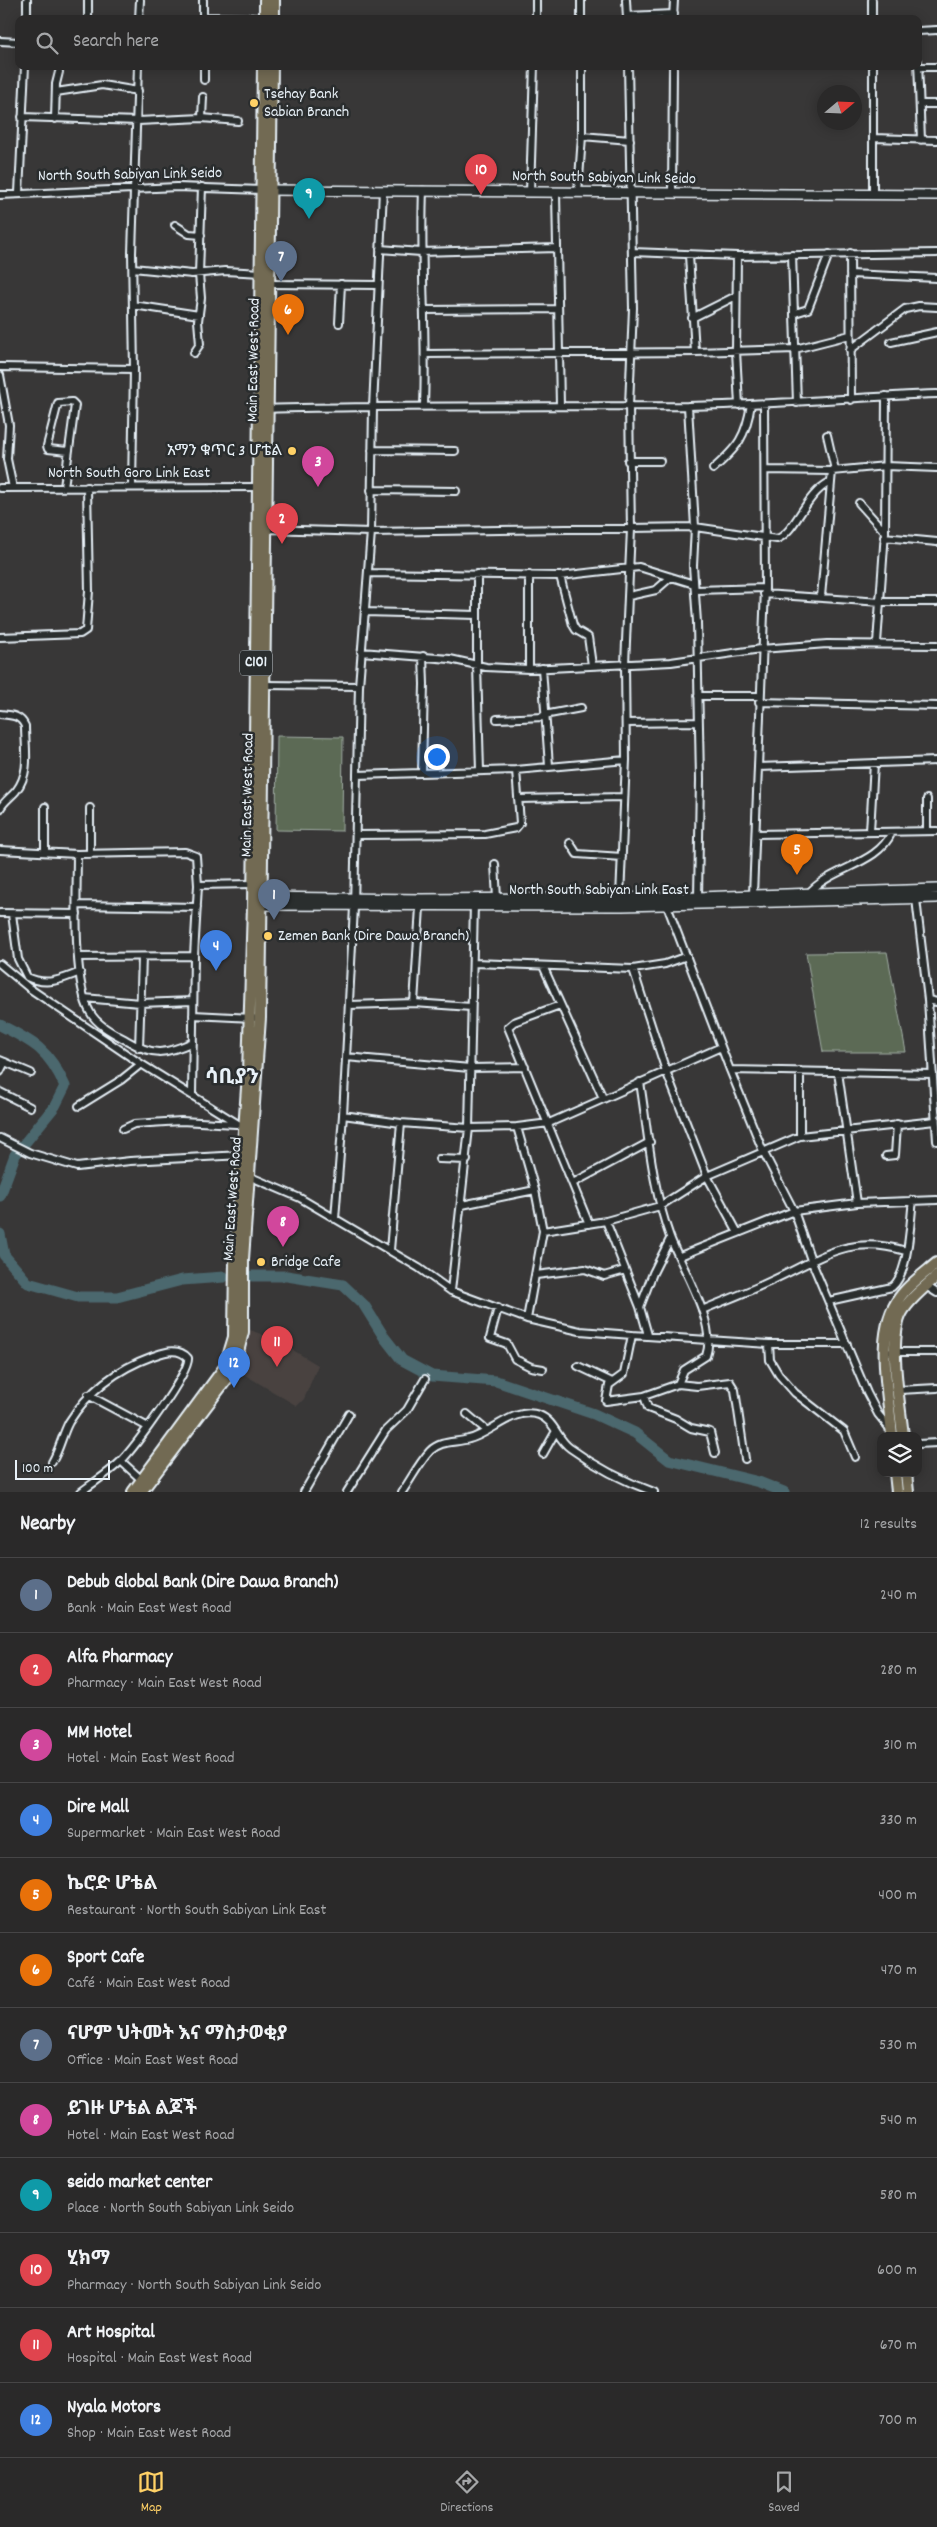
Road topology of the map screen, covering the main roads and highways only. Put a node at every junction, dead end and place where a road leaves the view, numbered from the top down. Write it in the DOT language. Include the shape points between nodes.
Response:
graph roads {
  1 [pos="265,0"];
  2 [pos="274,0"];
  3 [pos="265,15"];
  4 [pos="274,15"];
  5 [pos="263,70"];
  6 [pos="272,70"];
  7 [pos="266,190"];
  8 [pos="937,195"];
  9 [pos="266,301"];
  10 [pos="260,672"];
  11 [pos="260,715"];
  12 [pos="257,857"];
  13 [pos="937,889"];
  14 [pos="780,898"];
  15 [pos="937,898"];
  16 [pos="665,900"];
  17 [pos="257,901"];
  18 [pos="474,902"];
  19 [pos="354,903"];
  20 [pos="255,1018"];
  21 [pos="245,1174"];
  22 [pos="937,1263"];
  23 [pos="937,1276"];
  24 [pos="890,1352"];
  25 [pos="900,1432"];
  26 [pos="900,1432"];
  27 [pos="895,1477"];
  28 [pos="906,1477"];
  29 [pos="143,1485"];
  30 [pos="132,1492"];
  31 [pos="897,1492"];
  32 [pos="908,1492"];
  1 -- 3 [label="main road"];
  2 -- 4 [label="main road"];
  5 -- 7 [label="main road, Main East West Road / C101"];
  6 -- 7 [label="main road, Main East West Road / C101"];
  7 -- 8 [label="main road, North South Sabiyan Link Seido"];
  7 -- 9 [label="main road, Main East West Road / C101" via="262,273"];
  7 -- 9 [label="main road, Main East West Road / C101" via="270,284"];
  9 -- 10 [label="main road, Main East West Road / C101"];
  10 -- 11 [label="main road, Main East West Road / C101"];
  10 -- 11 [label="main road, Main East West Road / C101" via="264,684"];
  11 -- 12 [label="main road, Main East West Road / C101"];
  12 -- 17 [label="main road, Main East West Road / C101"];
  12 -- 17 [label="main road, Main East West Road / C101" via="252,884"];
  13 -- 14 [label="main road, North South Sabiyan Link East"];
  14 -- 15 [label="main road, North South Sabiyan Link East"];
  14 -- 16 [label="main road, North South Sabiyan Link East"];
  14 -- 16 [label="main road, North South Sabiyan Link East" via="753,895"];
  16 -- 18 [label="main road, North South Sabiyan Link East" via="497,898"];
  16 -- 18 [label="main road, North South Sabiyan Link East" via="622,906"];
  17 -- 19 [label="main road, North South Sabiyan Link East"];
  17 -- 20 [label="main road, Main East West Road / C101"];
  18 -- 19 [label="main road, North South Sabiyan Link East"];
  18 -- 19 [label="main road, North South Sabiyan Link East" via="420,907"];
  20 -- 21 [label="main road, Main East West Road / C101"];
  20 -- 21 [label="main road, Main East West Road / C101" via="240,1126"];
  21 -- 29 [label="main road, Main East West Road / C101" via="239,1259 242,1343 236,1360"];
  22 -- 24 [label="main road" via="901,1295 894,1306 886,1325"];
  23 -- 24 [label="main road" via="907,1304"];
  24 -- 25 [label="main road" via="899,1390"];
  24 -- 26 [label="main road"];
  27 -- 31 [label="main road"];
  28 -- 32 [label="main road"];
  29 -- 30 [label="main road, Main East West Road"];
}
